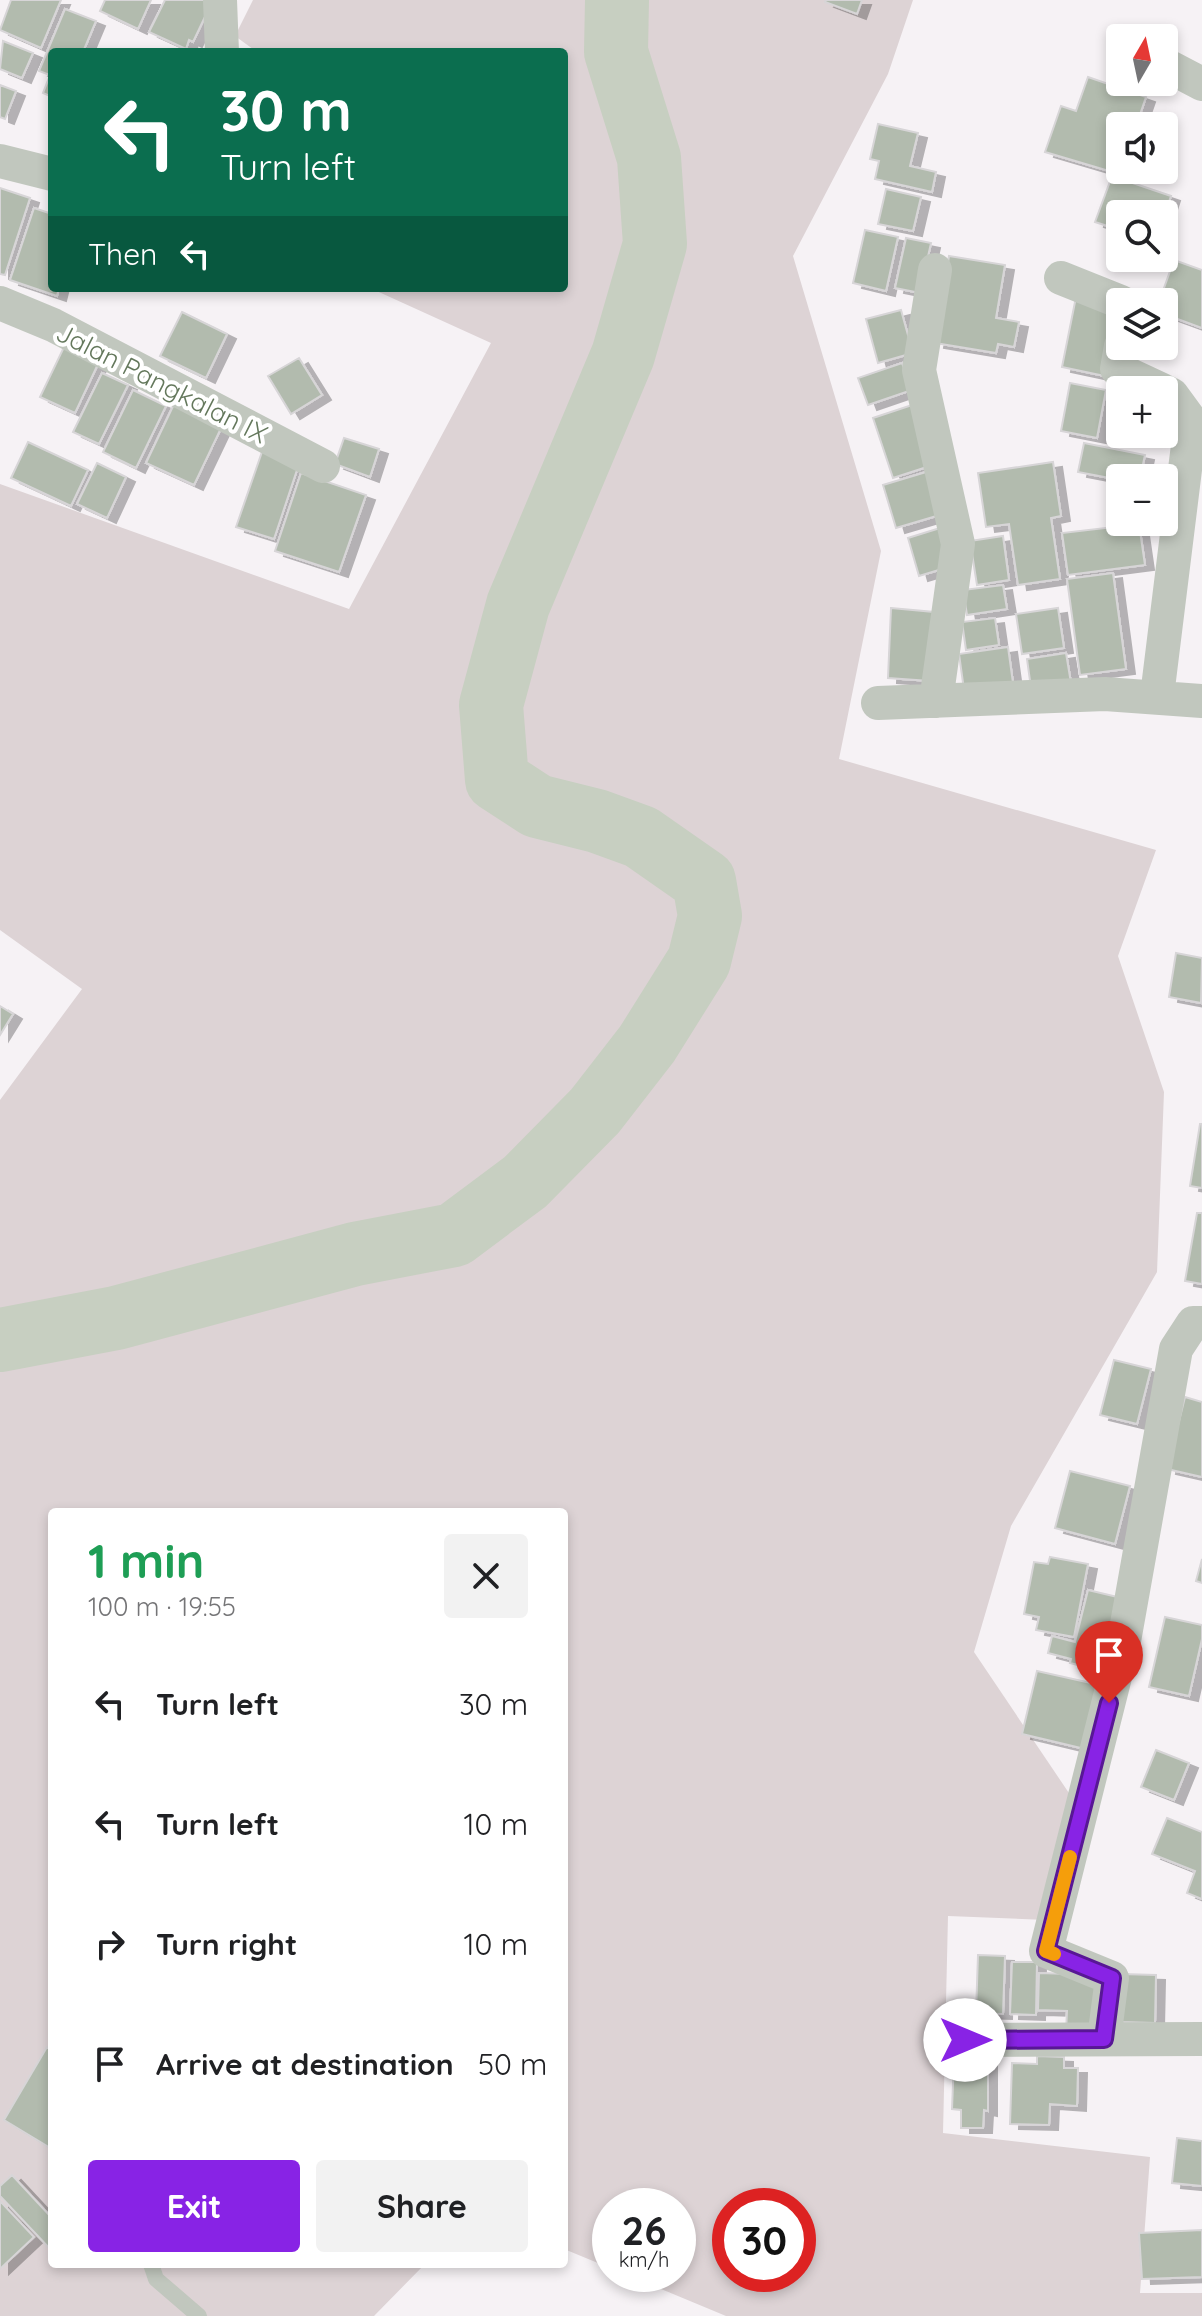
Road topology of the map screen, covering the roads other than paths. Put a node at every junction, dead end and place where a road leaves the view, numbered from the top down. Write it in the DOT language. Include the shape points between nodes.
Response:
graph roads {
  1 [pos="220,0"];
  2 [pos="222,48"];
  3 [pos="1178,71"];
  4 [pos="1202,84"];
  5 [pos="0,161"];
  6 [pos="48,173"];
  7 [pos="935,270"];
  8 [pos="1061,278"];
  9 [pos="1106,296"];
  10 [pos="0,303"];
  11 [pos="1119,360"];
  12 [pos="1132,376"];
  13 [pos="1178,403"];
  14 [pos="323,466"];
  15 [pos="1157,696"];
  16 [pos="936,701"];
  17 [pos="1202,701"];
  18 [pos="878,703"];
  19 [pos="1202,1323"];
  20 [pos="1104,2039"];
  21 [pos="1202,2039"];
  22 [pos="965,2040"];
  23 [pos="152,2268"];
  24 [pos="199,2316"];
  1 -- 2 [label="street"];
  3 -- 4 [label="street"];
  5 -- 6 [label="street"];
  7 -- 16 [label="street" via="919,370 958,544"];
  8 -- 9 [label="street"];
  10 -- 14 [label="street, Jalan Pangkalan IX" via="53,325"];
  11 -- 12 [label="street" via="1117,369"];
  13 -- 15 [label="street" via="1191,421"];
  15 -- 16 [label="street"];
  15 -- 17 [label="street"];
  16 -- 18 [label="street"];
  19 -- 20 [label="street" via="1193,1323 1176,1349 1124,1641 1046,1951 1112,1978"];
  20 -- 21 [label="street"];
  20 -- 22 [label="street"];
  23 -- 24 [label="lane" via="156,2279"];
}
